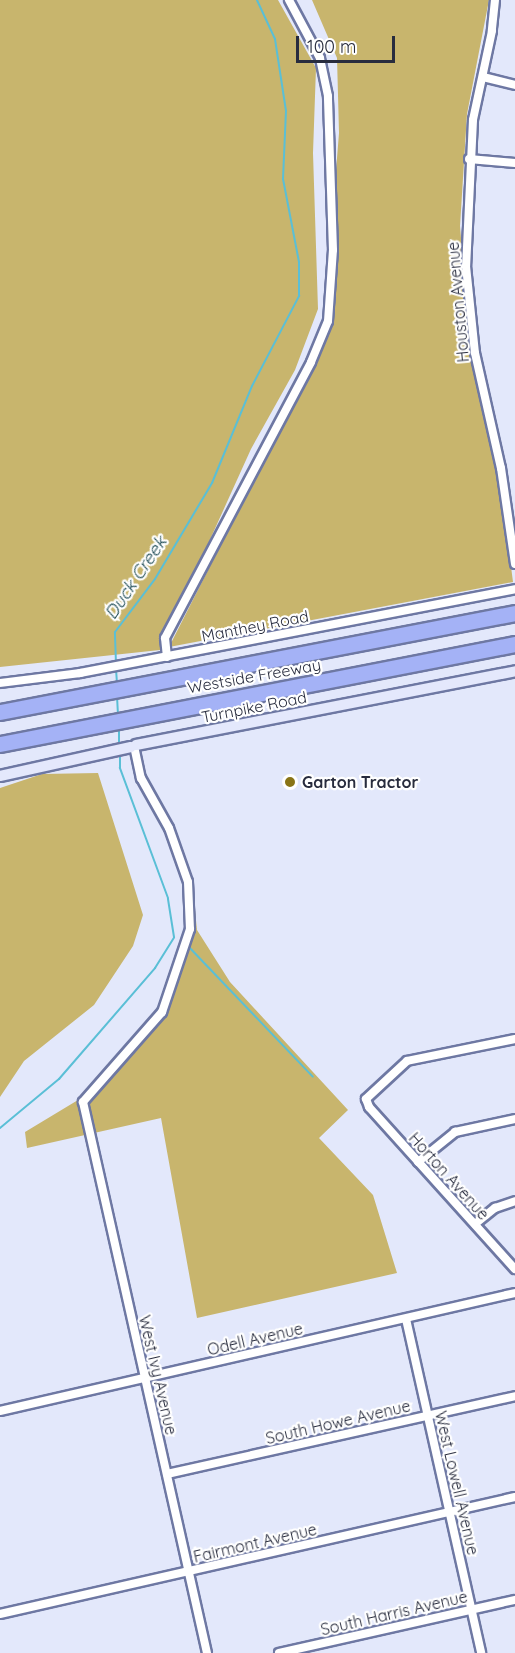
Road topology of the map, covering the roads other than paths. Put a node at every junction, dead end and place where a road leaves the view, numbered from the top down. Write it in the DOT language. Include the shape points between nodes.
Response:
graph roads {
  1 [pos="289,0"];
  2 [pos="495,0"];
  3 [pos="483,78"];
  4 [pos="515,85"];
  5 [pos="469,159"];
  6 [pos="515,163"];
  7 [pos="512,517"];
  8 [pos="515,564"];
  9 [pos="515,589"];
  10 [pos="515,613"];
  11 [pos="515,644"];
  12 [pos="167,657"];
  13 [pos="515,671"];
  14 [pos="0,682"];
  15 [pos="59,701"];
  16 [pos="0,703"];
  17 [pos="0,712"];
  18 [pos="94,725"];
  19 [pos="0,744"];
  20 [pos="134,746"];
  21 [pos="0,755"];
  22 [pos="0,776"];
  23 [pos="515,1039"];
  24 [pos="515,1119"];
  25 [pos="418,1162"];
  26 [pos="515,1201"];
  27 [pos="475,1224"];
  28 [pos="515,1269"];
  29 [pos="515,1293"];
  30 [pos="406,1319"];
  31 [pos="145,1379"];
  32 [pos="515,1396"];
  33 [pos="0,1411"];
  34 [pos="428,1416"];
  35 [pos="167,1474"];
  36 [pos="515,1497"];
  37 [pos="449,1513"];
  38 [pos="189,1571"];
  39 [pos="515,1600"];
  40 [pos="471,1610"];
  41 [pos="0,1614"];
  42 [pos="207,1653"];
  43 [pos="279,1653"];
  44 [pos="481,1653"];
  1 -- 12 [label="street" via="320,58 328,96 333,250 328,321 311,362 165,638"];
  2 -- 3 [label="street, Houston Avenue"];
  3 -- 4 [label="street"];
  3 -- 5 [label="street, Houston Avenue" via="472,120"];
  5 -- 6 [label="street"];
  5 -- 7 [label="street, Houston Avenue" via="465,244 470,311"];
  7 -- 8 [label="street, Houston Avenue"];
  9 -- 12 [label="street, Manthey Road"];
  10 -- 15 [label="highway, Westside Freeway"];
  11 -- 18 [label="highway, Westside Freeway"];
  12 -- 14 [label="street, Manthey Road"];
  13 -- 20 [label="street, Turnpike Road"];
  15 -- 16 [label="highway" via="45,698"];
  15 -- 17 [label="highway, Westside Freeway"];
  18 -- 19 [label="highway, Westside Freeway"];
  18 -- 21 [label="highway" via="75,737"];
  20 -- 22 [label="street, Turnpike Road"];
  20 -- 31 [label="street, West Ivy Avenue" via="141,778 169,828 188,882 190,929 162,1012 83,1102"];
  23 -- 25 [label="street, Horton Avenue" via="407,1061 366,1099"];
  24 -- 25 [label="street" via="455,1132"];
  25 -- 27 [label="street, Horton Avenue"];
  26 -- 27 [label="street" via="495,1208"];
  27 -- 28 [label="street, Horton Avenue"];
  29 -- 30 [label="street, Odell Avenue"];
  30 -- 31 [label="street, Odell Avenue"];
  30 -- 34 [label="street, West Lowell Avenue"];
  31 -- 33 [label="street, Odell Avenue"];
  31 -- 35 [label="street, West Ivy Avenue"];
  32 -- 34 [label="street, South Howe Avenue"];
  34 -- 35 [label="street, South Howe Avenue"];
  34 -- 37 [label="street, West Lowell Avenue"];
  35 -- 38 [label="street, West Ivy Avenue"];
  36 -- 37 [label="street, Fairmont Avenue"];
  37 -- 38 [label="street, Fairmont Avenue"];
  37 -- 40 [label="street, West Lowell Avenue"];
  38 -- 41 [label="street, Fairmont Avenue"];
  38 -- 42 [label="street, West Ivy Avenue"];
  39 -- 40 [label="street, South Harris Avenue"];
  40 -- 43 [label="street, South Harris Avenue"];
  40 -- 44 [label="street, West Lowell Avenue"];
}
